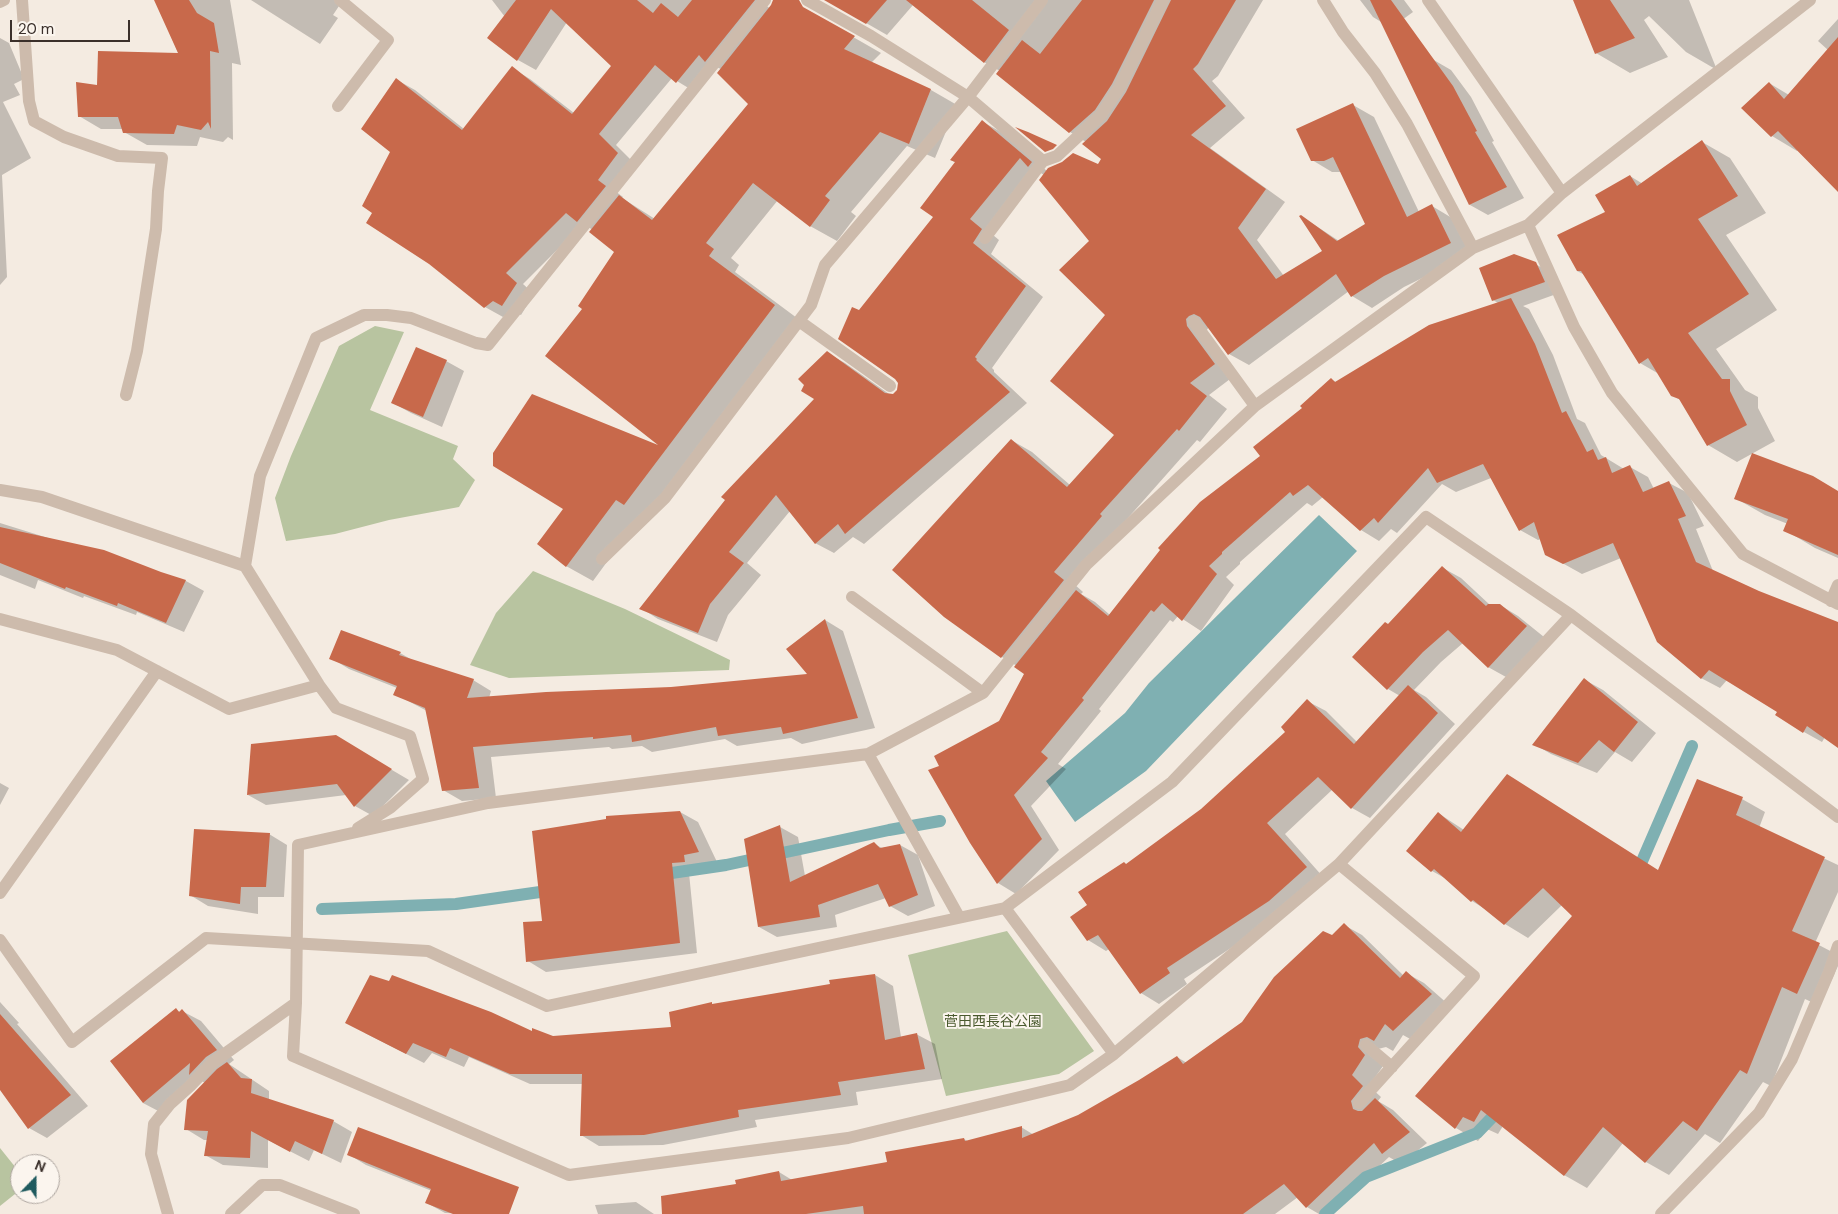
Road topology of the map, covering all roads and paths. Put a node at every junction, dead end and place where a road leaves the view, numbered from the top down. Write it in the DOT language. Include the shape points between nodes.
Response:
graph roads {
  1 [pos="4,0"];
  2 [pos="22,0"];
  3 [pos="340,0"];
  4 [pos="765,0"];
  5 [pos="807,0"];
  6 [pos="1042,0"];
  7 [pos="1163,0"];
  8 [pos="1323,0"];
  9 [pos="1428,0"];
  10 [pos="1810,0"];
  11 [pos="0,2"];
  12 [pos="968,97"];
  13 [pos="338,106"];
  14 [pos="1043,161"];
  15 [pos="1562,193"];
  16 [pos="1528,225"];
  17 [pos="985,238"];
  18 [pos="1473,248"];
  19 [pos="799,321"];
  20 [pos="1194,322"];
  21 [pos="890,386"];
  22 [pos="126,395"];
  23 [pos="1255,406"];
  24 [pos="0,490"];
  25 [pos="602,559"];
  26 [pos="245,566"];
  27 [pos="1838,585"];
  28 [pos="852,597"];
  29 [pos="1834,602"];
  30 [pos="1571,615"];
  31 [pos="0,619"];
  32 [pos="157,672"];
  33 [pos="319,685"];
  34 [pos="983,693"];
  35 [pos="868,754"];
  36 [pos="1838,817"];
  37 [pos="348,834"];
  38 [pos="1338,864"];
  39 [pos="0,893"];
  40 [pos="1005,908"];
  41 [pos="959,917"];
  42 [pos="0,940"];
  43 [pos="296,944"];
  44 [pos="1838,946"];
  45 [pos="296,1003"];
  46 [pos="1366,1045"];
  47 [pos="1114,1054"];
  48 [pos="1392,1067"];
  49 [pos="1359,1103"];
  50 [pos="168,1214"];
  51 [pos="231,1214"];
  52 [pos="354,1214"];
  53 [pos="1661,1214"];
  1 -- 11 [label="street"];
  2 -- 22 [label="street" via="29,101 34,121 64,137 118,156 162,158 156,229 137,351"];
  3 -- 13 [label="street" via="388,40"];
  4 -- 26 [label="street" via="488,345 411,318 387,315 364,315 316,338 260,476"];
  5 -- 12 [label="street"];
  6 -- 12 [label="street"];
  7 -- 14 [label="street" via="1120,88 1101,115 1058,156"];
  8 -- 18 [label="street" via="1407,124"];
  9 -- 15 [label="street"];
  10 -- 15 [label="street"];
  12 -- 14 [label="street"];
  12 -- 19 [label="street" via="825,265 811,305"];
  14 -- 17 [label="street"];
  15 -- 16 [label="street"];
  16 -- 18 [label="street"];
  16 -- 29 [label="street" via="1574,327 1618,401 1743,554"];
  18 -- 23 [label="street"];
  19 -- 21 [label="street"];
  19 -- 25 [label="street" via="665,498"];
  20 -- 23 [label="street"];
  23 -- 34 [label="street" via="1086,565"];
  24 -- 26 [label="street" via="42,497"];
  26 -- 33 [label="street"];
  27 -- 29 [label="street"];
  28 -- 34 [label="street"];
  30 -- 36 [label="street"];
  30 -- 38 [label="street"];
  30 -- 40 [label="street" via="1426,517 1172,782"];
  31 -- 32 [label="street" via="117,650"];
  32 -- 33 [label="street" via="229,709"];
  32 -- 39 [label="street"];
  33 -- 37 [label="street" via="336,708 410,736 423,779 390,808"];
  34 -- 35 [label="street"];
  35 -- 37 [label="street" via="488,802"];
  35 -- 41 [label="street"];
  37 -- 43 [label="street" via="298,845"];
  38 -- 47 [label="street"];
  38 -- 48 [label="street" via="1474,976"];
  40 -- 41 [label="street"];
  40 -- 47 [label="street"];
  41 -- 43 [label="street" via="547,1006 428,951"];
  42 -- 43 [label="street" via="72,1042 206,938"];
  43 -- 45 [label="street"];
  44 -- 53 [label="street" via="1792,1059 1759,1112"];
  45 -- 47 [label="street" via="293,1056 569,1175 848,1138 1070,1085"];
  45 -- 50 [label="street" via="212,1063 154,1124 151,1154"];
  46 -- 48 [label="street"];
  48 -- 49 [label="street"];
  51 -- 52 [label="street" via="262,1185 280,1185"];
}
